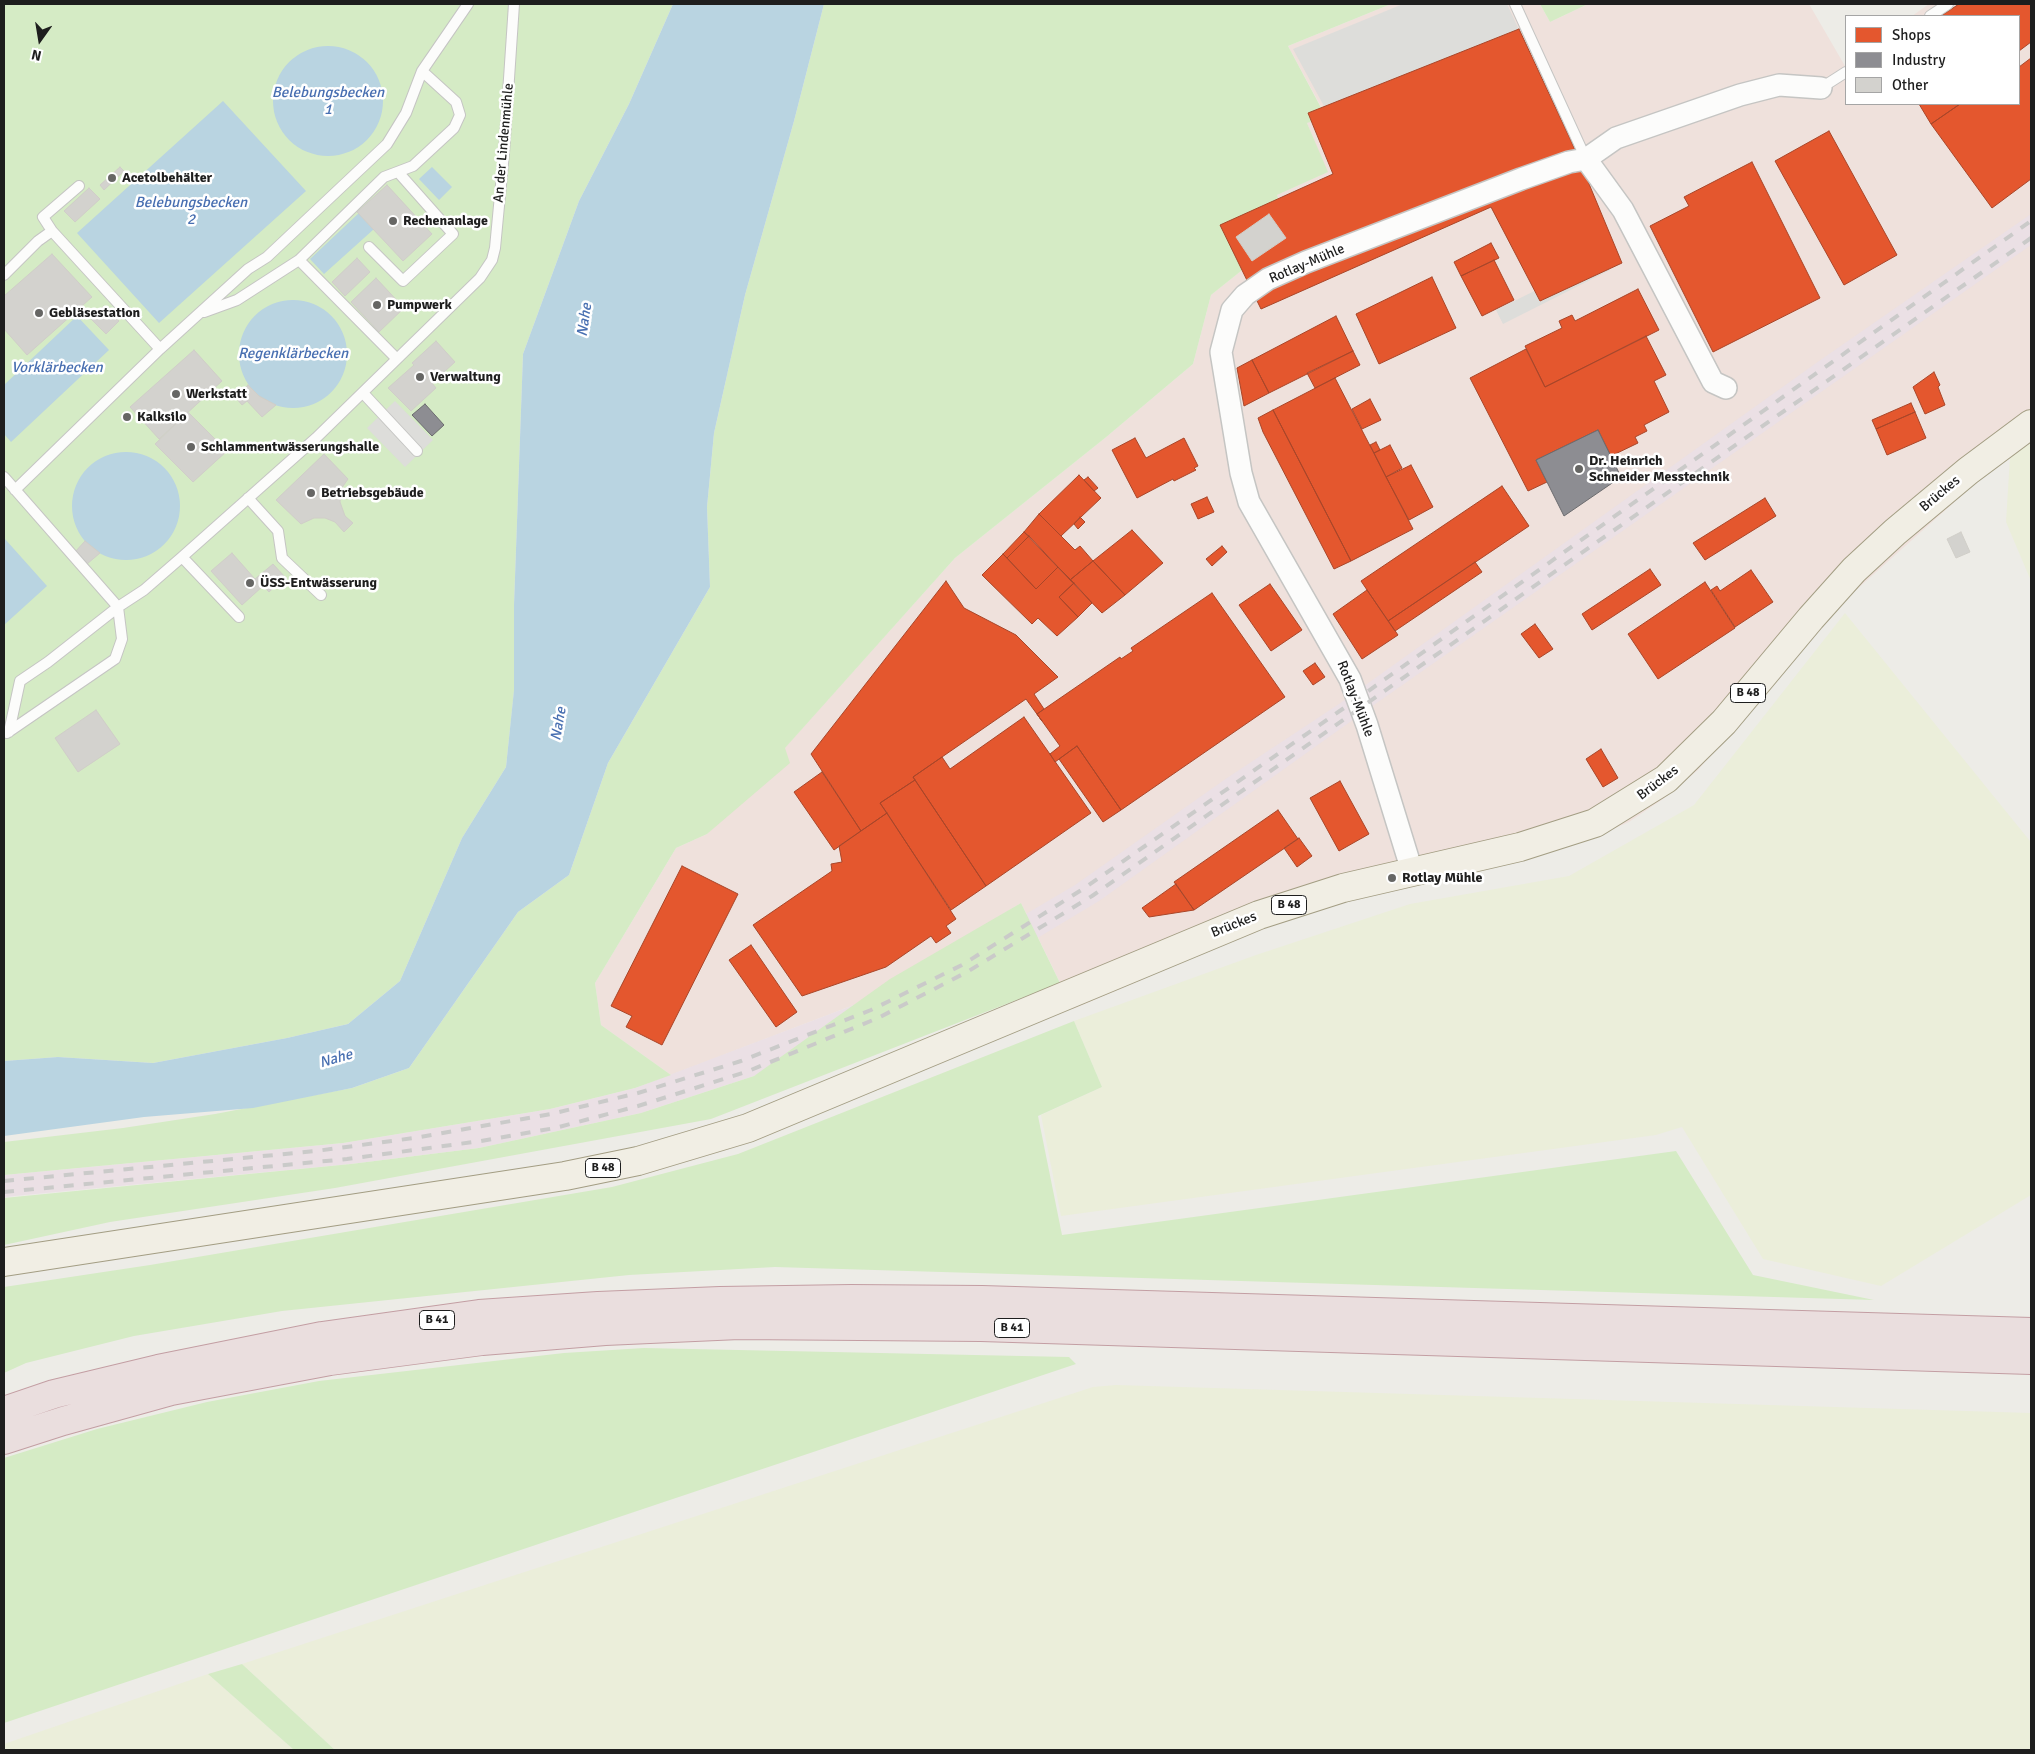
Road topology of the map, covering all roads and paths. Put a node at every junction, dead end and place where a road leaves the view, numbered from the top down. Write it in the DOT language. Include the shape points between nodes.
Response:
graph roads {
  1 [pos="468,4"];
  2 [pos="514,4"];
  3 [pos="1516,4"];
  4 [pos="1948,4"];
  5 [pos="1932,15"];
  6 [pos="422,72"];
  7 [pos="1845,73"];
  8 [pos="1821,88"];
  9 [pos="1586,159"];
  10 [pos="398,172"];
  11 [pos="79,186"];
  12 [pos="52,231"];
  13 [pos="369,247"];
  14 [pos="299,260"];
  15 [pos="4,275"];
  16 [pos="199,313"];
  17 [pos="160,349"];
  18 [pos="397,359"];
  19 [pos="1726,388"];
  20 [pos="363,393"];
  21 [pos="2031,424"];
  22 [pos="417,452"];
  23 [pos="4,478"];
  24 [pos="15,490"];
  25 [pos="248,498"];
  26 [pos="182,556"];
  27 [pos="321,595"];
  28 [pos="118,607"];
  29 [pos="239,617"];
  30 [pos="6,734"];
  31 [pos="1412,871"];
  32 [pos="4,1262"];
  33 [pos="2031,1332"];
  34 [pos="2031,1360"];
  35 [pos="4,1411"];
  36 [pos="4,1440"];
  1 -- 6 [label="lane"];
  2 -- 18 [label="lane, An der Lindenmühle" via="504,153 492,260 480,278"];
  3 -- 9 [label="lane"];
  4 -- 5 [label="lane"];
  6 -- 10 [label="lane" via="456,102 460,115 454,128 413,166"];
  6 -- 16 [label="lane" via="406,113 387,144 267,257 248,269"];
  7 -- 8 [label="lane"];
  8 -- 9 [label="street" via="1779,85 1740,95 1616,138"];
  9 -- 19 [label="street" via="1623,210 1713,382"];
  9 -- 31 [label="street, Rotlay-Mühle" via="1521,179 1306,262 1268,280 1245,295 1232,310 1226,331 1221,352 1240,473 1249,502 1350,679"];
  10 -- 13 [label="lane" via="453,234 403,281"];
  10 -- 14 [label="lane" via="384,177"];
  11 -- 12 [label="lane" via="43,218"];
  12 -- 15 [label="lane"];
  12 -- 17 [label="lane"];
  14 -- 16 [label="lane" via="237,300"];
  14 -- 18 [label="lane"];
  16 -- 17 [label="lane"];
  17 -- 24 [label="lane"];
  18 -- 20 [label="lane, An der Lindenmühle"];
  20 -- 22 [label="lane"];
  20 -- 25 [label="lane, An der Lindenmühle"];
  21 -- 31 [label="main road, Brückes / B 48" via="1968,471 1854,570 1724,722 1666,779 1632,802 1586,826 1520,847"];
  23 -- 24 [label="lane"];
  24 -- 28 [label="lane"];
  25 -- 26 [label="lane, An der Lindenmühle"];
  25 -- 27 [label="lane" via="278,531 282,558"];
  26 -- 28 [label="lane, An der Lindenmühle" via="144,590"];
  26 -- 29 [label="lane"];
  28 -- 30 [label="lane, An der Lindenmühle" via="20,681"];
  28 -- 30 [label="lane" via="122,639 115,658"];
  31 -- 32 [label="main road, Brückes / B 48" via="1309,898 1259,915 748,1128 638,1161 565,1176"];
  33 -- 35 [label="highway, B 41" via="982,1300 720,1301 479,1314 322,1336 158,1369 54,1394"];
  34 -- 36 [label="highway, B 41" via="991,1327 730,1325 482,1341 330,1361 170,1392"];
}
